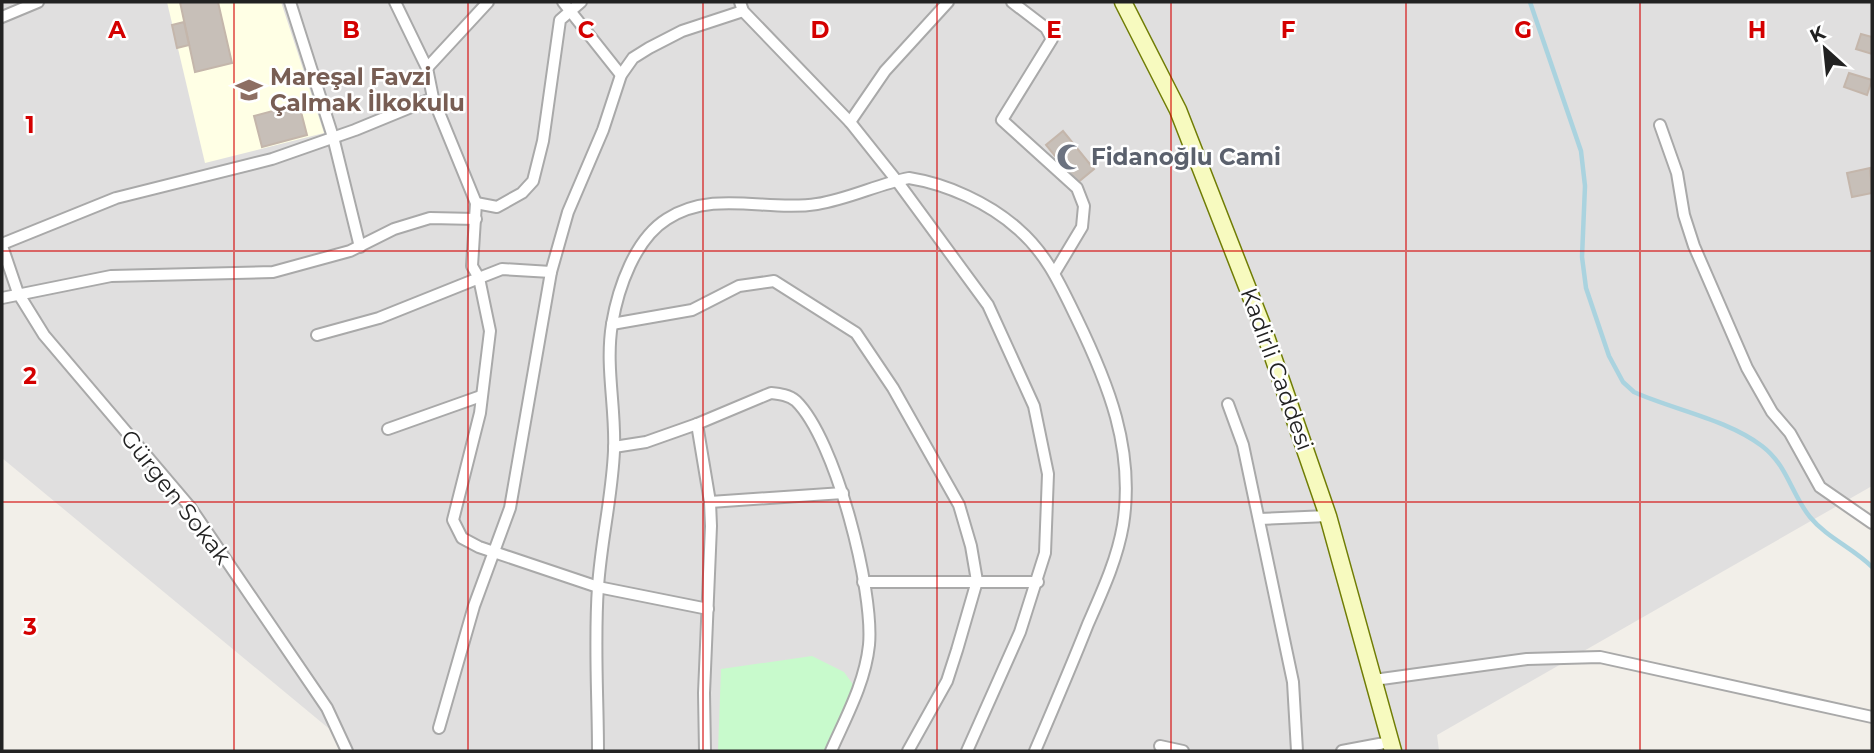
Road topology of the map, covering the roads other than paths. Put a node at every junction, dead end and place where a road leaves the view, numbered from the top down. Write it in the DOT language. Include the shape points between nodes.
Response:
graph roads {
  1 [pos="38,2"];
  2 [pos="290,2"];
  3 [pos="395,2"];
  4 [pos="488,2"];
  5 [pos="581,2"];
  6 [pos="948,2"];
  7 [pos="1012,2"];
  8 [pos="1123,2"];
  9 [pos="566,5"];
  10 [pos="742,6"];
  11 [pos="2,17"];
  12 [pos="427,68"];
  13 [pos="621,75"];
  14 [pos="433,98"];
  15 [pos="850,122"];
  16 [pos="1660,125"];
  17 [pos="333,137"];
  18 [pos="897,181"];
  19 [pos="476,203"];
  20 [pos="475,219"];
  21 [pos="2,245"];
  22 [pos="360,247"];
  23 [pos="551,272"];
  24 [pos="1055,272"];
  25 [pos="478,278"];
  26 [pos="18,293"];
  27 [pos="2,298"];
  28 [pos="612,324"];
  29 [pos="317,335"];
  30 [pos="481,396"];
  31 [pos="1228,404"];
  32 [pos="697,424"];
  33 [pos="388,429"];
  34 [pos="614,447"];
  35 [pos="843,493"];
  36 [pos="710,502"];
  37 [pos="1328,516"];
  38 [pos="1259,519"];
  39 [pos="1872,523"];
  40 [pos="493,552"];
  41 [pos="976,581"];
  42 [pos="863,582"];
  43 [pos="1038,582"];
  44 [pos="598,587"];
  45 [pos="708,609"];
  46 [pos="1374,680"];
  47 [pos="1872,717"];
  48 [pos="439,728"];
  49 [pos="1160,746"];
  50 [pos="1392,747"];
  51 [pos="347,751"];
  52 [pos="598,751"];
  53 [pos="705,751"];
  54 [pos="831,751"];
  55 [pos="908,751"];
  56 [pos="967,751"];
  57 [pos="1035,751"];
  58 [pos="1183,751"];
  59 [pos="1297,751"];
  60 [pos="1342,751"];
  1 -- 11 [label="street"];
  2 -- 17 [label="street"];
  3 -- 12 [label="street"];
  4 -- 12 [label="street"];
  5 -- 9 [label="street"];
  6 -- 15 [label="street" via="885,71"];
  7 -- 24 [label="street" via="1046,28 1052,39 1002,120 1077,188 1084,206 1082,227"];
  8 -- 37 [label="main road, Kadirli Caddesi" via="1202,168"];
  9 -- 13 [label="street"];
  9 -- 19 [label="street" via="559,20 533,181 497,207"];
  10 -- 13 [label="street" via="649,48 633,58"];
  10 -- 15 [label="street"];
  12 -- 14 [label="street"];
  13 -- 23 [label="street" via="568,212"];
  14 -- 17 [label="street"];
  14 -- 19 [label="street"];
  15 -- 18 [label="street"];
  16 -- 39 [label="street" via="1694,246 1747,368 1820,487"];
  17 -- 21 [label="street" via="272,159 116,198"];
  17 -- 22 [label="street"];
  18 -- 24 [label="street" via="924,180 998,213 1038,249"];
  18 -- 28 [label="street" via="814,204 708,203 684,209 649,234 619,296"];
  18 -- 43 [label="street" via="988,305 1034,406 1044,442 1048,487 1045,552"];
  19 -- 20 [label="street"];
  20 -- 22 [label="street" via="430,218 394,229"];
  20 -- 25 [label="street" via="472,266"];
  21 -- 26 [label="street, Gürgen Sokak"];
  22 -- 26 [label="street" via="273,272 111,276"];
  23 -- 25 [label="street" via="502,269"];
  23 -- 40 [label="street" via="510,508"];
  24 -- 57 [label="street" via="1118,415 1126,488 1115,561"];
  25 -- 29 [label="street" via="379,318"];
  25 -- 30 [label="street" via="490,331"];
  26 -- 27 [label="street"];
  26 -- 51 [label="street, Gürgen Sokak" via="44,335 190,507 327,708"];
  28 -- 34 [label="street" via="608,360"];
  28 -- 41 [label="street" via="692,310 739,286 774,281 856,334 893,388 959,505"];
  30 -- 33 [label="street"];
  30 -- 40 [label="street" via="453,520 462,538"];
  31 -- 38 [label="street" via="1243,444"];
  32 -- 34 [label="street" via="646,442"];
  32 -- 35 [label="street" via="756,396 784,394 804,412"];
  32 -- 36 [label="street"];
  34 -- 44 [label="street"];
  35 -- 36 [label="street"];
  35 -- 42 [label="street"];
  36 -- 45 [label="street"];
  37 -- 38 [label="street"];
  37 -- 46 [label="main road, Kadirli Caddesi"];
  38 -- 59 [label="street" via="1293,682"];
  40 -- 44 [label="street"];
  40 -- 48 [label="street"];
  41 -- 42 [label="street"];
  41 -- 43 [label="street"];
  41 -- 55 [label="street" via="947,681"];
  42 -- 54 [label="street" via="870,620 864,670"];
  43 -- 56 [label="street"];
  44 -- 45 [label="street"];
  44 -- 52 [label="street"];
  45 -- 53 [label="street"];
  46 -- 47 [label="street" via="1527,659 1600,657"];
  46 -- 50 [label="main road, Kadirli Caddesi"];
  49 -- 58 [label="street"];
  50 -- 60 [label="street"];
}
